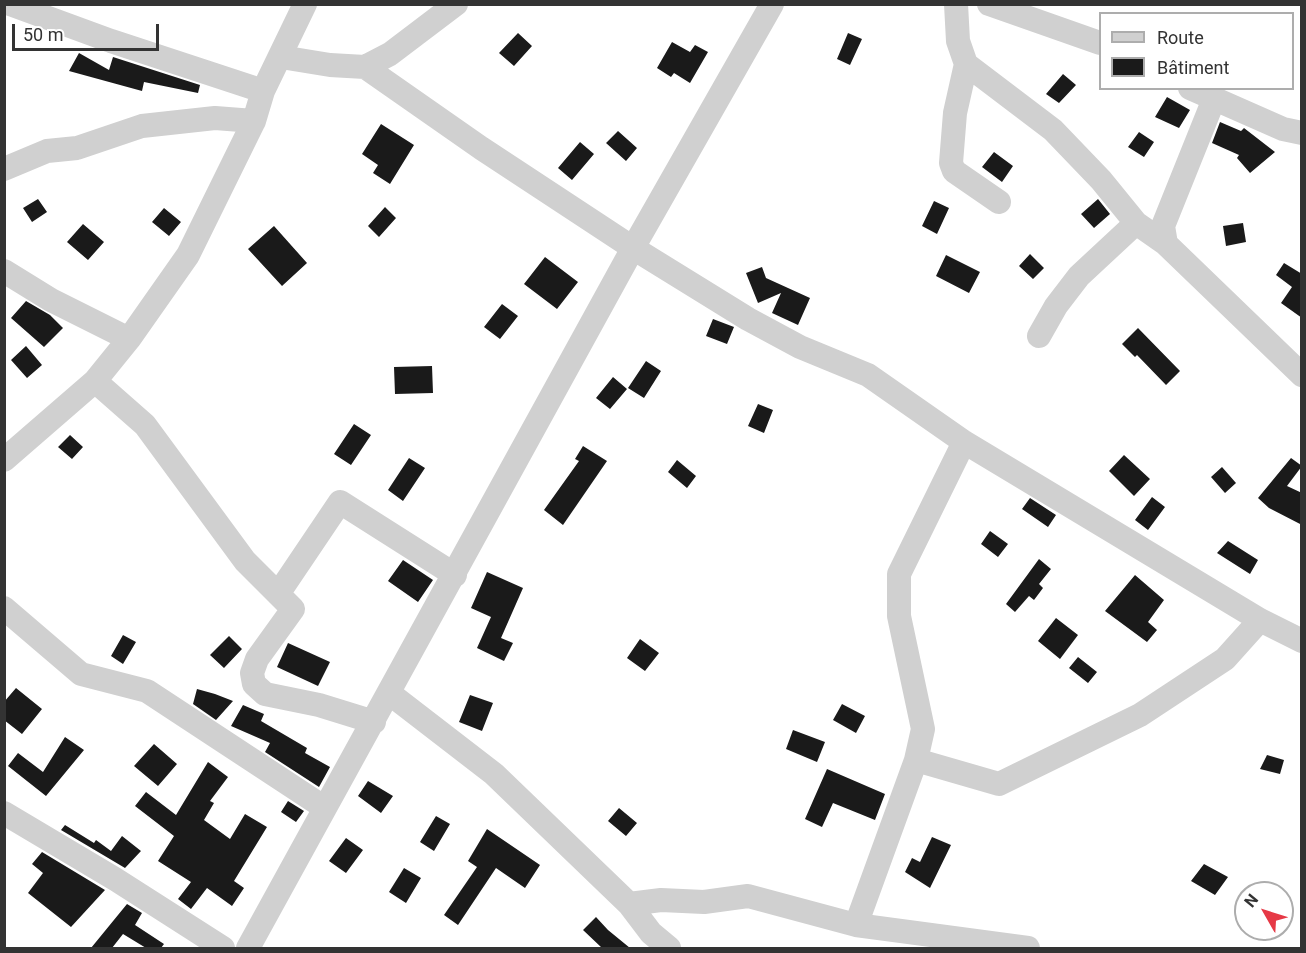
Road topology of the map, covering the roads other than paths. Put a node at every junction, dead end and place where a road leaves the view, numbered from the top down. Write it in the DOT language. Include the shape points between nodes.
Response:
graph roads {
  1 [pos="10,4"];
  2 [pos="305,4"];
  3 [pos="456,4"];
  4 [pos="772,4"];
  5 [pos="957,4"];
  6 [pos="988,4"];
  7 [pos="1099,42"];
  8 [pos="281,57"];
  9 [pos="966,64"];
  10 [pos="365,67"];
  11 [pos="1194,90"];
  12 [pos="263,91"];
  13 [pos="1214,99"];
  14 [pos="254,121"];
  15 [pos="1302,134"];
  16 [pos="4,169"];
  17 [pos="999,202"];
  18 [pos="1136,223"];
  19 [pos="1166,244"];
  20 [pos="633,248"];
  21 [pos="4,271"];
  22 [pos="1039,336"];
  23 [pos="129,339"];
  24 [pos="1302,375"];
  25 [pos="95,381"];
  26 [pos="964,442"];
  27 [pos="4,460"];
  28 [pos="455,574"];
  29 [pos="278,594"];
  30 [pos="4,608"];
  31 [pos="1260,620"];
  32 [pos="1302,641"];
  33 [pos="389,693"];
  34 [pos="374,722"];
  35 [pos="916,760"];
  36 [pos="325,808"];
  37 [pos="4,813"];
  38 [pos="629,904"];
  39 [pos="856,925"];
  40 [pos="223,948"];
  41 [pos="248,948"];
  42 [pos="669,948"];
  43 [pos="1028,948"];
  1 -- 12 [label="street"];
  2 -- 8 [label="street"];
  3 -- 10 [label="street" via="390,54"];
  4 -- 20 [label="street"];
  5 -- 9 [label="street" via="958,41"];
  6 -- 7 [label="street"];
  8 -- 10 [label="street"];
  8 -- 12 [label="street"];
  9 -- 17 [label="street" via="955,113 951,163 954,171"];
  9 -- 18 [label="street" via="1053,130"];
  10 -- 20 [label="street"];
  11 -- 13 [label="street"];
  12 -- 14 [label="street"];
  13 -- 15 [label="street"];
  13 -- 19 [label="street" via="1163,226"];
  14 -- 16 [label="street" via="214,118 142,126 77,148 47,151"];
  14 -- 23 [label="street" via="188,255"];
  18 -- 19 [label="street"];
  18 -- 22 [label="street" via="1078,276"];
  19 -- 24 [label="street"];
  20 -- 26 [label="street" via="748,319 800,347 868,375"];
  20 -- 28 [label="street"];
  21 -- 23 [label="street" via="51,300"];
  23 -- 25 [label="street"];
  25 -- 27 [label="street"];
  25 -- 29 [label="street" via="146,425 245,561"];
  26 -- 31 [label="street"];
  26 -- 35 [label="street" via="899,574 899,616 924,729"];
  28 -- 29 [label="street" via="340,502"];
  28 -- 33 [label="street"];
  29 -- 34 [label="street" via="293,609 257,659 252,674 254,684 266,694"];
  30 -- 36 [label="street" via="81,674 147,691"];
  31 -- 32 [label="street"];
  31 -- 35 [label="street" via="1225,659 1140,715 999,784"];
  33 -- 34 [label="street"];
  33 -- 38 [label="street" via="494,774"];
  34 -- 36 [label="street"];
  35 -- 39 [label="street"];
  36 -- 41 [label="street"];
  37 -- 40 [label="street"];
  38 -- 39 [label="street" via="661,900 704,902 748,896"];
  38 -- 42 [label="street" via="651,933"];
  39 -- 43 [label="street"];
}
